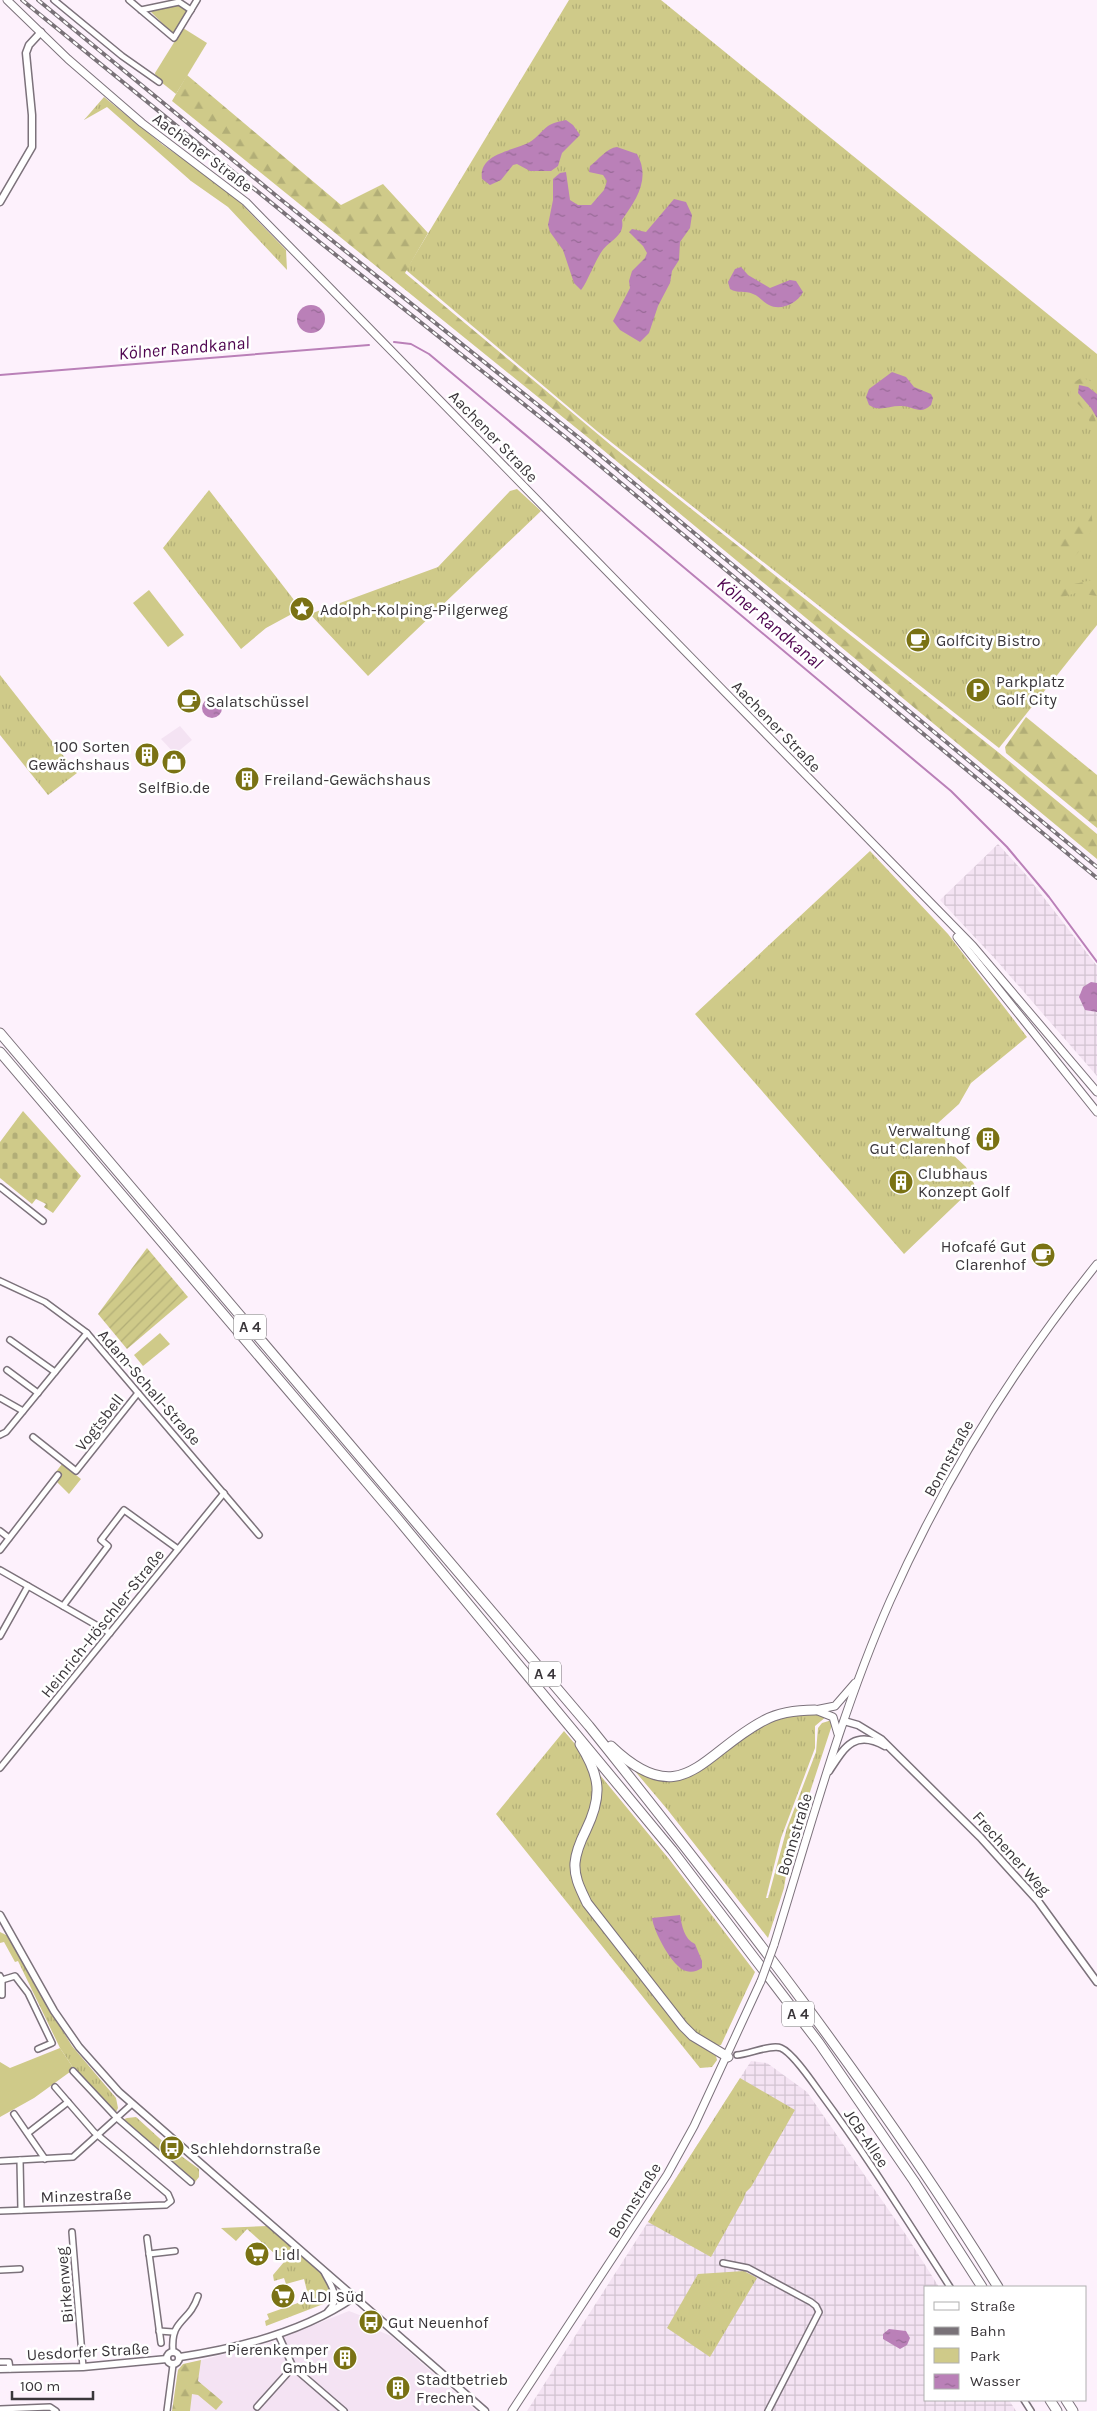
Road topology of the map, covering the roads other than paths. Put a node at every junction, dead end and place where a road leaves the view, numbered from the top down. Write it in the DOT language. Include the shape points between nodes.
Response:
graph roads {
  1 [pos="7,0"];
  2 [pos="54,0"];
  3 [pos="129,0"];
  4 [pos="197,0"];
  5 [pos="136,2"];
  6 [pos="141,10"];
  7 [pos="190,10"];
  8 [pos="41,32"];
  9 [pos="159,82"];
  10 [pos="0,202"];
  11 [pos="940,915"];
  12 [pos="0,1033"];
  13 [pos="0,1052"];
  14 [pos="1097,1092"];
  15 [pos="1097,1112"];
  16 [pos="0,1187"];
  17 [pos="43,1221"];
  18 [pos="1097,1264"];
  19 [pos="0,1281"];
  20 [pos="87,1333"];
  21 [pos="10,1340"];
  22 [pos="6,1370"];
  23 [pos="55,1372"];
  24 [pos="38,1393"];
  25 [pos="138,1393"];
  26 [pos="0,1398"];
  27 [pos="23,1411"];
  28 [pos="0,1436"];
  29 [pos="33,1437"];
  30 [pos="58,1475"];
  31 [pos="224,1493"];
  32 [pos="0,1531"];
  33 [pos="260,1535"];
  34 [pos="9,1538"];
  35 [pos="0,1550"];
  36 [pos="178,1550"];
  37 [pos="0,1570"];
  38 [pos="28,1586"];
  39 [pos="63,1606"];
  40 [pos="110,1632"];
  41 [pos="0,1636"];
  42 [pos="859,1678"];
  43 [pos="815,1710"];
  44 [pos="844,1721"];
  45 [pos="568,1724"];
  46 [pos="589,1726"];
  47 [pos="839,1737"];
  48 [pos="896,1752"];
  49 [pos="0,1768"];
  50 [pos="827,1774"];
  51 [pos="0,1915"];
  52 [pos="3,1925"];
  53 [pos="1,1978"];
  54 [pos="1097,1982"];
  55 [pos="2,1995"];
  56 [pos="38,2049"];
  57 [pos="732,2056"];
  58 [pos="73,2071"];
  59 [pos="55,2087"];
  60 [pos="68,2102"];
  61 [pos="132,2104"];
  62 [pos="14,2114"];
  63 [pos="117,2118"];
  64 [pos="28,2133"];
  65 [pos="99,2134"];
  66 [pos="45,2159"];
  67 [pos="20,2160"];
  68 [pos="0,2161"];
  69 [pos="191,2182"];
  70 [pos="21,2210"];
  71 [pos="0,2211"];
  72 [pos="72,2232"];
  73 [pos="147,2238"];
  74 [pos="176,2251"];
  75 [pos="149,2254"];
  76 [pos="723,2263"];
  77 [pos="20,2269"];
  78 [pos="323,2269"];
  79 [pos="0,2270"];
  80 [pos="949,2286"];
  81 [pos="981,2286"];
  82 [pos="997,2286"];
  83 [pos="198,2296"];
  84 [pos="354,2297"];
  85 [pos="324,2314"];
  86 [pos="159,2331"];
  87 [pos="173,2332"];
  88 [pos="278,2334"];
  89 [pos="160,2343"];
  90 [pos="173,2352"];
  91 [pos="180,2357"];
  92 [pos="167,2359"];
  93 [pos="0,2362"];
  94 [pos="173,2365"];
  95 [pos="83,2367"];
  96 [pos="293,2367"];
  97 [pos="0,2369"];
  98 [pos="10,2369"];
  99 [pos="257,2407"];
  100 [pos="0,2409"];
  101 [pos="56,2411"];
  102 [pos="167,2411"];
  103 [pos="344,2411"];
  104 [pos="485,2411"];
  105 [pos="512,2411"];
  106 [pos="768,2411"];
  1 -- 8 [label="main road, Aachener Straße"];
  2 -- 9 [label="street"];
  3 -- 5 [label="street"];
  4 -- 7 [label="street"];
  5 -- 6 [label="street"];
  6 -- 7 [label="street" via="179,2"];
  6 -- 7 [label="street" via="174,38"];
  8 -- 10 [label="street" via="26,53 32,147"];
  8 -- 11 [label="main road, Aachener Straße" via="142,124 246,202"];
  11 -- 14 [label="main road, Aachener Straße" via="1003,979"];
  11 -- 15 [label="main road, Aachener Straße"];
  12 -- 46 [label="highway, A 4"];
  13 -- 45 [label="highway, A 4"];
  16 -- 17 [label="street"];
  18 -- 42 [label="main road, Bonnstraße" via="1038,1341 969,1447 890,1601"];
  19 -- 20 [label="street, Adam-Schall-Straße" via="45,1302"];
  20 -- 23 [label="street"];
  20 -- 25 [label="street, Adam-Schall-Straße"];
  21 -- 23 [label="street"];
  22 -- 24 [label="street"];
  23 -- 24 [label="street"];
  24 -- 27 [label="street"];
  25 -- 29 [label="street, Vogtsbell" via="76,1471"];
  25 -- 31 [label="street, Adam-Schall-Straße"];
  26 -- 27 [label="street"];
  27 -- 28 [label="street"];
  30 -- 34 [label="street"];
  31 -- 33 [label="street, Adam-Schall-Straße"];
  31 -- 36 [label="street, Heinrich-Höschler-Straße"];
  32 -- 34 [label="street"];
  34 -- 35 [label="street"];
  36 -- 39 [label="street" via="124,1510 101,1540 108,1546"];
  36 -- 40 [label="street, Heinrich-Höschler-Straße"];
  37 -- 38 [label="street"];
  38 -- 39 [label="street"];
  38 -- 41 [label="street"];
  39 -- 40 [label="street"];
  40 -- 49 [label="street, Heinrich-Höschler-Straße"];
  42 -- 43 [label="main road" via="834,1706"];
  42 -- 44 [label="main road, Bonnstraße"];
  43 -- 46 [label="highway" via="769,1717 695,1770 667,1777 648,1774 634,1767"];
  43 -- 47 [label="main road" via="832,1717"];
  44 -- 47 [label="main road, Bonnstraße"];
  44 -- 48 [label="street, Frechener Weg" via="874,1734"];
  45 -- 57 [label="highway" via="592,1763 598,1789 595,1807 575,1862 577,1882 587,1903 683,2026 693,2036"];
  45 -- 81 [label="highway, A 4" via="672,1850 786,1999 914,2182"];
  46 -- 82 [label="highway, A 4" via="798,1992 922,2170"];
  47 -- 50 [label="main road, Bonnstraße"];
  48 -- 50 [label="street, Frechener Weg" via="876,1741 859,1739 846,1746"];
  48 -- 54 [label="street, Frechener Weg" via="1038,1901"];
  50 -- 57 [label="main road, Bonnstraße, bridge" via="774,1945"];
  51 -- 52 [label="street"];
  52 -- 61 [label="street" via="67,2030"];
  53 -- 55 [label="street"];
  53 -- 56 [label="street" via="15,1976 28,1993 52,2042"];
  57 -- 80 [label="street, JCB-Allee" via="769,2047 782,2048 802,2067 849,2132"];
  57 -- 105 [label="main road, Bonnstraße" via="667,2175"];
  58 -- 63 [label="street"];
  59 -- 60 [label="street"];
  60 -- 64 [label="street"];
  60 -- 65 [label="street"];
  61 -- 63 [label="street"];
  61 -- 78 [label="street"];
  62 -- 64 [label="street"];
  63 -- 65 [label="street"];
  63 -- 69 [label="street"];
  64 -- 66 [label="street"];
  65 -- 66 [label="street" via="73,2157"];
  65 -- 70 [label="street, Minzestraße" via="168,2194 171,2201 166,2205"];
  66 -- 67 [label="street"];
  67 -- 68 [label="street"];
  67 -- 70 [label="street"];
  70 -- 71 [label="street, Minzestraße"];
  72 -- 95 [label="street, Birkenweg"];
  73 -- 75 [label="street"];
  74 -- 75 [label="street"];
  75 -- 86 [label="street"];
  76 -- 106 [label="street" via="748,2268 811,2302 819,2312"];
  77 -- 79 [label="street"];
  78 -- 84 [label="street"];
  78 -- 85 [label="street" via="335,2297 332,2307"];
  83 -- 87 [label="street" via="193,2311"];
  84 -- 85 [label="street"];
  84 -- 104 [label="street"];
  85 -- 88 [label="street"];
  86 -- 87 [label="street"];
  86 -- 89 [label="street"];
  87 -- 90 [label="street"];
  88 -- 91 [label="street" via="234,2347"];
  88 -- 96 [label="street"];
  90 -- 91 [label="street"];
  90 -- 92 [label="street"];
  91 -- 94 [label="street"];
  92 -- 94 [label="street"];
  92 -- 95 [label="street, Uesdorfer Straße"];
  93 -- 98 [label="street, Uesdorfer Straße" via="9,2362"];
  94 -- 102 [label="street"];
  95 -- 98 [label="street, Uesdorfer Straße"];
  96 -- 99 [label="street"];
  96 -- 103 [label="street"];
  97 -- 98 [label="street, Uesdorfer Straße"];
  100 -- 101 [label="street" via="50,2407"];
}
